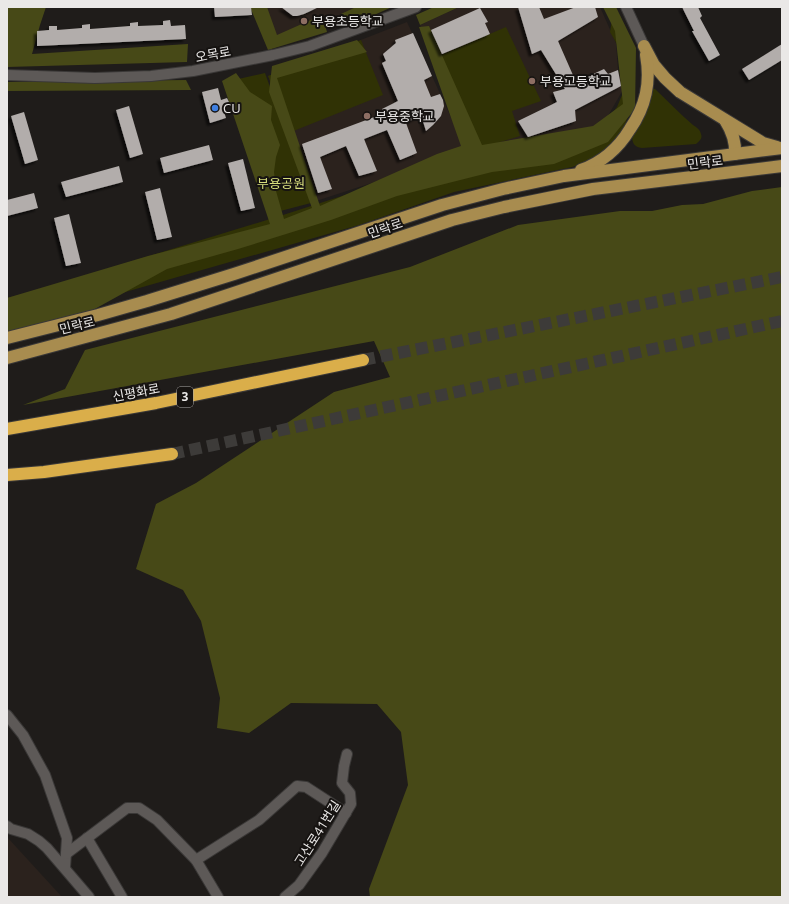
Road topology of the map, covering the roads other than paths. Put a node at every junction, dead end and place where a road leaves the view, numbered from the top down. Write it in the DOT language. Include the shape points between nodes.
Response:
graph roads {
  1 [pos="416,7"];
  2 [pos="626,7"];
  3 [pos="644,46"];
  4 [pos="7,75"];
  5 [pos="725,120"];
  6 [pos="782,148"];
  7 [pos="735,154"];
  8 [pos="782,166"];
  9 [pos="564,176"];
  10 [pos="7,338"];
  11 [pos="7,358"];
  12 [pos="363,360"];
  13 [pos="7,429"];
  14 [pos="172,454"];
  15 [pos="7,475"];
  16 [pos="7,715"];
  17 [pos="347,754"];
  18 [pos="346,814"];
  19 [pos="7,826"];
  20 [pos="87,838"];
  21 [pos="66,854"];
  22 [pos="196,860"];
  23 [pos="65,868"];
  24 [pos="89,897"];
  25 [pos="122,897"];
  26 [pos="218,897"];
  27 [pos="285,897"];
  1 -- 4 [label="street, 오목로" via="310,46 193,71 95,78"];
  2 -- 3 [label="street"];
  3 -- 5 [label="main road" via="654,65 680,92"];
  3 -- 9 [label="main road" via="647,91 634,124 619,145 601,161"];
  5 -- 6 [label="main road" via="763,143"];
  5 -- 7 [label="main road" via="734,137"];
  6 -- 7 [label="main road, 민락로"];
  7 -- 9 [label="main road, 민락로"];
  8 -- 11 [label="main road, 민락로" via="593,190 504,207 452,220 171,314"];
  9 -- 10 [label="main road, 민락로" via="442,205 147,301"];
  12 -- 13 [label="highway, 신평화로 / 3" via="156,403"];
  14 -- 15 [label="highway"];
  16 -- 21 [label="street" via="23,735 45,775 67,838"];
  17 -- 18 [label="street, 고산로41번길" via="342,783 350,793 351,804"];
  18 -- 22 [label="street" via="306,787 297,786 259,820"];
  18 -- 27 [label="street, 고산로41번길" via="322,853 298,885"];
  19 -- 23 [label="street" via="39,841"];
  20 -- 21 [label="street"];
  20 -- 22 [label="street" via="128,808 139,808 157,820"];
  20 -- 25 [label="street"];
  21 -- 23 [label="street"];
  22 -- 26 [label="street"];
  23 -- 24 [label="street"];
}
